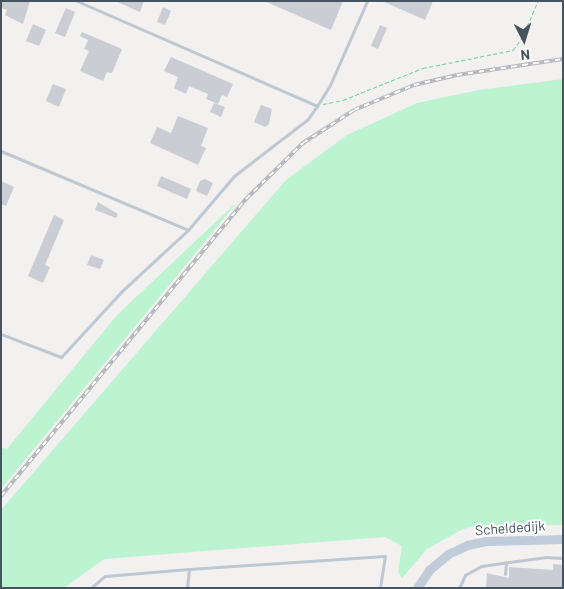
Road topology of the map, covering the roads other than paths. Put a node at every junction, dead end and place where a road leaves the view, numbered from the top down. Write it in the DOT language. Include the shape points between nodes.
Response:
graph roads {
  1 [pos="77,1"];
  2 [pos="366,1"];
  3 [pos="318,106"];
  4 [pos="1,151"];
  5 [pos="188,230"];
  6 [pos="1,334"];
  7 [pos="563,539"];
  8 [pos="563,558"];
  9 [pos="506,562"];
  10 [pos="189,569"];
  11 [pos="505,574"];
  12 [pos="90,588"];
  13 [pos="187,588"];
  14 [pos="380,588"];
  15 [pos="417,588"];
  16 [pos="459,588"];
  1 -- 3 [label="lane"];
  2 -- 3 [label="lane"];
  3 -- 5 [label="lane" via="308,119 234,176"];
  4 -- 5 [label="lane"];
  5 -- 6 [label="lane" via="122,291 61,357"];
  7 -- 15 [label="street, Scheldedijk" via="486,541 467,545 448,554 429,570"];
  8 -- 9 [label="lane"];
  9 -- 11 [label="lane"];
  9 -- 16 [label="lane" via="469,571"];
  10 -- 12 [label="lane" via="105,576"];
  10 -- 13 [label="lane"];
  10 -- 14 [label="lane" via="385,556"];
}
